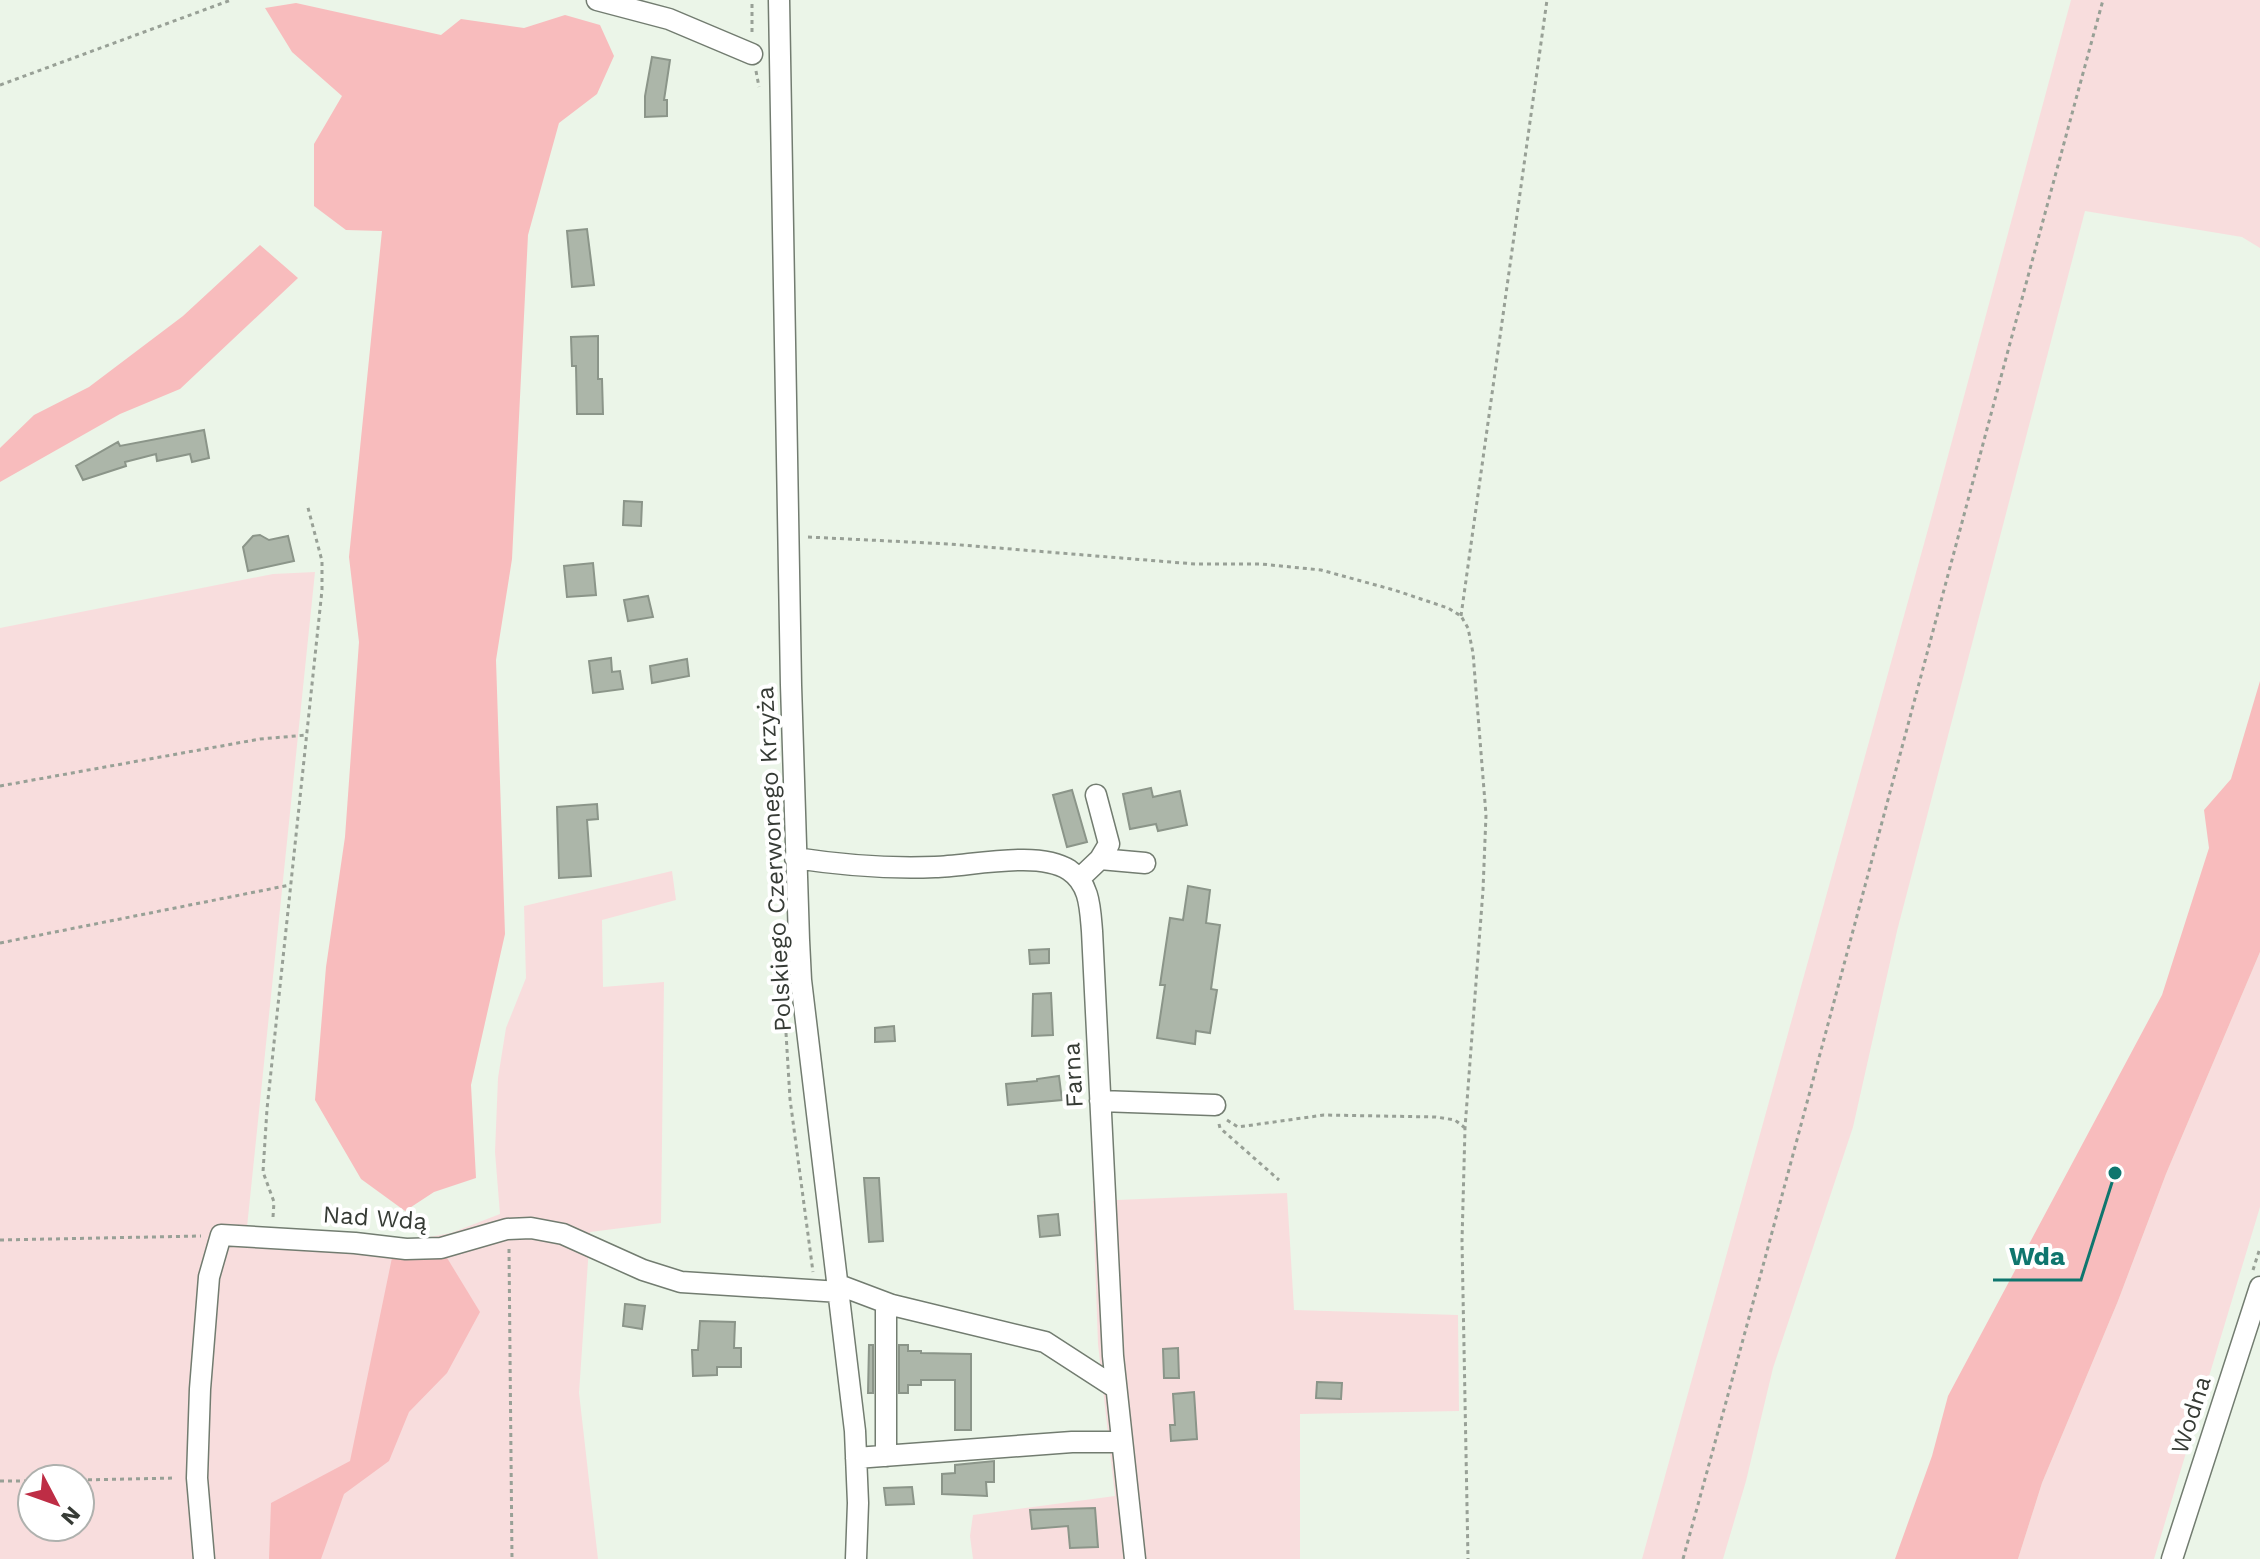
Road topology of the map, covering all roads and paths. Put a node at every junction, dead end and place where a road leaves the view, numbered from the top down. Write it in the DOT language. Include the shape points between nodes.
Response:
graph roads {
  1 [pos="231,0"];
  2 [pos="597,0"];
  3 [pos="752,0"];
  4 [pos="779,0"];
  5 [pos="1547,0"];
  6 [pos="2103,0"];
  7 [pos="752,54"];
  8 [pos="0,85"];
  9 [pos="307,504"];
  10 [pos="788,538"];
  11 [pos="1461,616"];
  12 [pos="307,735"];
  13 [pos="0,786"];
  14 [pos="1096,795"];
  15 [pos="795,858"];
  16 [pos="1100,859"];
  17 [pos="1145,863"];
  18 [pos="1079,879"];
  19 [pos="290,885"];
  20 [pos="0,943"];
  21 [pos="1100,1101"];
  22 [pos="1215,1105"];
  23 [pos="1465,1128"];
  24 [pos="1279,1180"];
  25 [pos="507,1229"];
  26 [pos="221,1235"];
  27 [pos="272,1238"];
  28 [pos="0,1240"];
  29 [pos="2260,1287"];
  30 [pos="839,1289"];
  31 [pos="886,1303"];
  32 [pos="1116,1388"];
  33 [pos="1121,1442"];
  34 [pos="886,1456"];
  35 [pos="856,1458"];
  36 [pos="197,1478"];
  37 [pos="96,1480"];
  38 [pos="204,1559"];
  39 [pos="512,1559"];
  40 [pos="856,1559"];
  41 [pos="1135,1559"];
  42 [pos="1468,1559"];
  43 [pos="1683,1559"];
  44 [pos="2172,1559"];
  1 -- 8 [label="path"];
  2 -- 7 [label="street" via="669,19"];
  3 -- 7 [label="path"];
  4 -- 10 [label="street, Polskiego Czerwonego Krzyża"];
  5 -- 11 [label="path"];
  6 -- 43 [label="path"];
  9 -- 12 [label="path" via="322,561"];
  10 -- 11 [label="path" via="825,536 1321,570 1408,594"];
  10 -- 15 [label="street, Polskiego Czerwonego Krzyża"];
  11 -- 23 [label="path" via="1473,653 1486,815"];
  12 -- 13 [label="path"];
  12 -- 19 [label="path"];
  14 -- 16 [label="street" via="1109,844"];
  15 -- 18 [label="street" via="879,867 1036,862 1068,869"];
  15 -- 30 [label="street, Polskiego Czerwonego Krzyża" via="801,980"];
  16 -- 17 [label="street"];
  16 -- 18 [label="street"];
  18 -- 21 [label="street, Farna" via="1089,902"];
  19 -- 20 [label="path"];
  19 -- 27 [label="path" via="263,1172 274,1202"];
  21 -- 22 [label="street"];
  21 -- 32 [label="street, Farna"];
  22 -- 23 [label="path" via="1238,1127 1324,1115 1436,1117"];
  22 -- 24 [label="path" via="1220,1128"];
  23 -- 42 [label="path"];
  25 -- 27 [label="street, Nad Wdą" via="441,1248"];
  25 -- 30 [label="street, Nad Wdą" via="563,1234 681,1282"];
  25 -- 39 [label="path"];
  26 -- 27 [label="street, Nad Wdą"];
  26 -- 28 [label="path"];
  26 -- 36 [label="street" via="209,1277"];
  29 -- 44 [label="street, Wodna"];
  30 -- 31 [label="street, Nad Wdą"];
  30 -- 35 [label="street, Polskiego Czerwonego Krzyża"];
  31 -- 32 [label="street, Nad Wdą" via="1045,1342"];
  31 -- 34 [label="street"];
  32 -- 33 [label="street, Farna"];
  33 -- 34 [label="street"];
  33 -- 41 [label="street, Farna"];
  34 -- 35 [label="street"];
  35 -- 40 [label="street, Polskiego Czerwonego Krzyża"];
  36 -- 37 [label="path"];
  36 -- 38 [label="street"];
}
